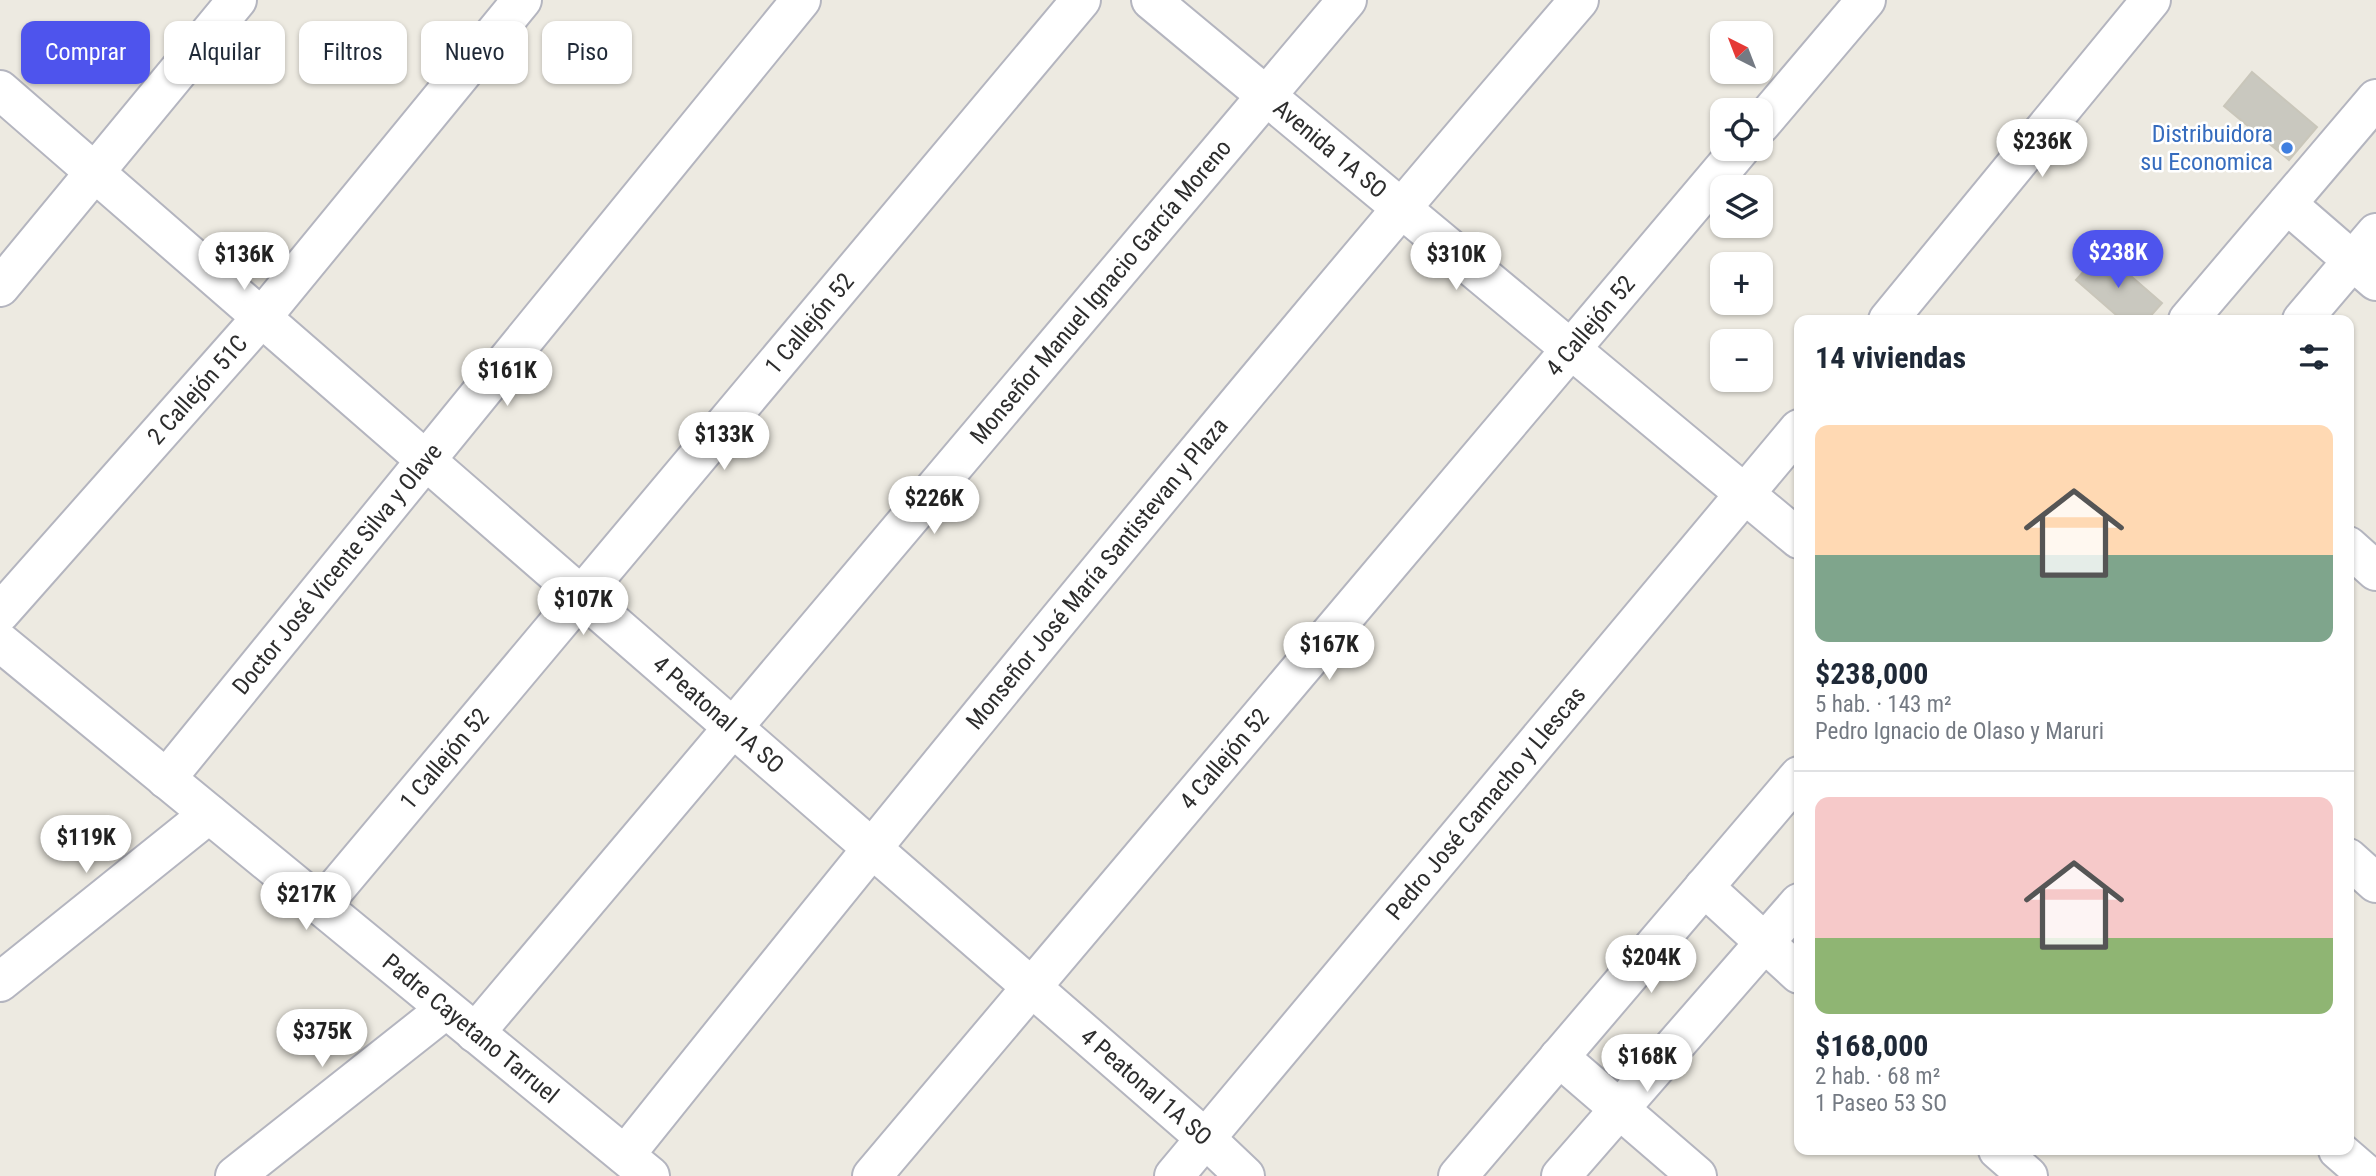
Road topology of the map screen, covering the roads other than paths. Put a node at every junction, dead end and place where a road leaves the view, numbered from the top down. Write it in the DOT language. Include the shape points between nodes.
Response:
graph roads {
  1 [pos="237,0"];
  2 [pos="522,0"];
  3 [pos="801,0"];
  4 [pos="1082,0"];
  5 [pos="1151,0"];
  6 [pos="1347,0"];
  7 [pos="1579,0"];
  8 [pos="1866,0"];
  9 [pos="2151,0"];
  10 [pos="0,90"];
  11 [pos="1266,96"];
  12 [pos="2376,99"];
  13 [pos="1773,110"];
  14 [pos="1730,161"];
  15 [pos="94,172"];
  16 [pos="2287,204"];
  17 [pos="1401,207"];
  18 [pos="2368,258"];
  19 [pos="0,287"];
  20 [pos="1892,315"];
  21 [pos="2192,315"];
  22 [pos="2307,315"];
  23 [pos="262,317"];
  24 [pos="1571,349"];
  25 [pos="1794,435"];
  26 [pos="426,460"];
  27 [pos="1746,494"];
  28 [pos="1794,535"];
  29 [pos="2354,551"];
  30 [pos="2376,571"];
  31 [pos="581,596"];
  32 [pos="0,613"];
  33 [pos="0,642"];
  34 [pos="733,728"];
  35 [pos="166,779"];
  36 [pos="1794,782"];
  37 [pos="209,814"];
  38 [pos="871,848"];
  39 [pos="2354,863"];
  40 [pos="2376,883"];
  41 [pos="1704,887"];
  42 [pos="321,906"];
  43 [pos="1794,909"];
  44 [pos="1764,943"];
  45 [pos="1794,970"];
  46 [pos="0,982"];
  47 [pos="1031,987"];
  48 [pos="446,1009"];
  49 [pos="475,1033"];
  50 [pos="1559,1057"];
  51 [pos="1619,1109"];
  52 [pos="1205,1138"];
  53 [pos="2004,1155"];
  54 [pos="2344,1155"];
  55 [pos="637,1166"];
  56 [pos="235,1176"];
  57 [pos="872,1176"];
  58 [pos="1174,1176"];
  59 [pos="1245,1176"];
  60 [pos="1458,1176"];
  61 [pos="1561,1176"];
  62 [pos="1697,1176"];
  63 [pos="2028,1176"];
  64 [pos="2368,1176"];
  1 -- 15 [label="street"];
  2 -- 23 [label="street, 2 Callejón 51C"];
  3 -- 26 [label="street, Doctor José Vicente Silva y Olave"];
  4 -- 31 [label="street, 1 Callejón 52"];
  5 -- 11 [label="street, Avenida 1A SO"];
  6 -- 11 [label="street, Monseñor Manuel Ignacio García Moreno"];
  7 -- 17 [label="street, Monseñor José María Santistevan y Plaza"];
  8 -- 13 [label="street"];
  9 -- 20 [label="street"];
  10 -- 15 [label="street, 4 Peatonal 1A SO"];
  11 -- 17 [label="street, Avenida 1A SO"];
  11 -- 34 [label="street, Monseñor Manuel Ignacio García Moreno"];
  12 -- 16 [label="street"];
  14 -- 24 [label="street, 4 Callejón 52"];
  15 -- 19 [label="street"];
  15 -- 23 [label="street, 4 Peatonal 1A SO"];
  16 -- 18 [label="street"];
  16 -- 21 [label="street"];
  17 -- 24 [label="street, Avenida 1A SO"];
  17 -- 38 [label="street, Monseñor José María Santistevan y Plaza"];
  18 -- 22 [label="street"];
  23 -- 26 [label="street, 4 Peatonal 1A SO"];
  23 -- 32 [label="street, 2 Callejón 51C"];
  24 -- 27 [label="street, Avenida 1A SO"];
  24 -- 47 [label="street, 4 Callejón 52"];
  25 -- 27 [label="street, Pedro José Camacho y Llescas"];
  26 -- 31 [label="street, 4 Peatonal 1A SO"];
  26 -- 35 [label="street, Doctor José Vicente Silva y Olave"];
  27 -- 28 [label="street, Avenida 1A SO"];
  27 -- 52 [label="street, Pedro José Camacho y Llescas"];
  29 -- 30 [label="street"];
  31 -- 34 [label="street, 4 Peatonal 1A SO"];
  31 -- 42 [label="street, 1 Callejón 52"];
  33 -- 35 [label="street, Padre Cayetano Tarruel"];
  34 -- 38 [label="street, 4 Peatonal 1A SO"];
  34 -- 49 [label="street, Monseñor Manuel Ignacio García Moreno"];
  35 -- 37 [label="street, Padre Cayetano Tarruel"];
  36 -- 41 [label="street"];
  37 -- 42 [label="street, Padre Cayetano Tarruel"];
  37 -- 46 [label="street"];
  38 -- 47 [label="street, 4 Peatonal 1A SO"];
  38 -- 55 [label="street, Monseñor José María Santistevan y Plaza"];
  39 -- 40 [label="street"];
  41 -- 44 [label="street"];
  41 -- 50 [label="street"];
  42 -- 48 [label="street, Padre Cayetano Tarruel"];
  43 -- 44 [label="street"];
  44 -- 45 [label="street"];
  44 -- 51 [label="street"];
  47 -- 52 [label="street, 4 Peatonal 1A SO"];
  47 -- 57 [label="street, 4 Callejón 52"];
  48 -- 49 [label="street, Padre Cayetano Tarruel"];
  48 -- 56 [label="street"];
  49 -- 55 [label="street, Padre Cayetano Tarruel"];
  50 -- 51 [label="street"];
  50 -- 60 [label="street"];
  51 -- 61 [label="street"];
  51 -- 62 [label="street"];
  52 -- 58 [label="street, Pedro José Camacho y Llescas"];
  52 -- 59 [label="street, 4 Peatonal 1A SO"];
  53 -- 63 [label="street"];
  54 -- 64 [label="street"];
}
